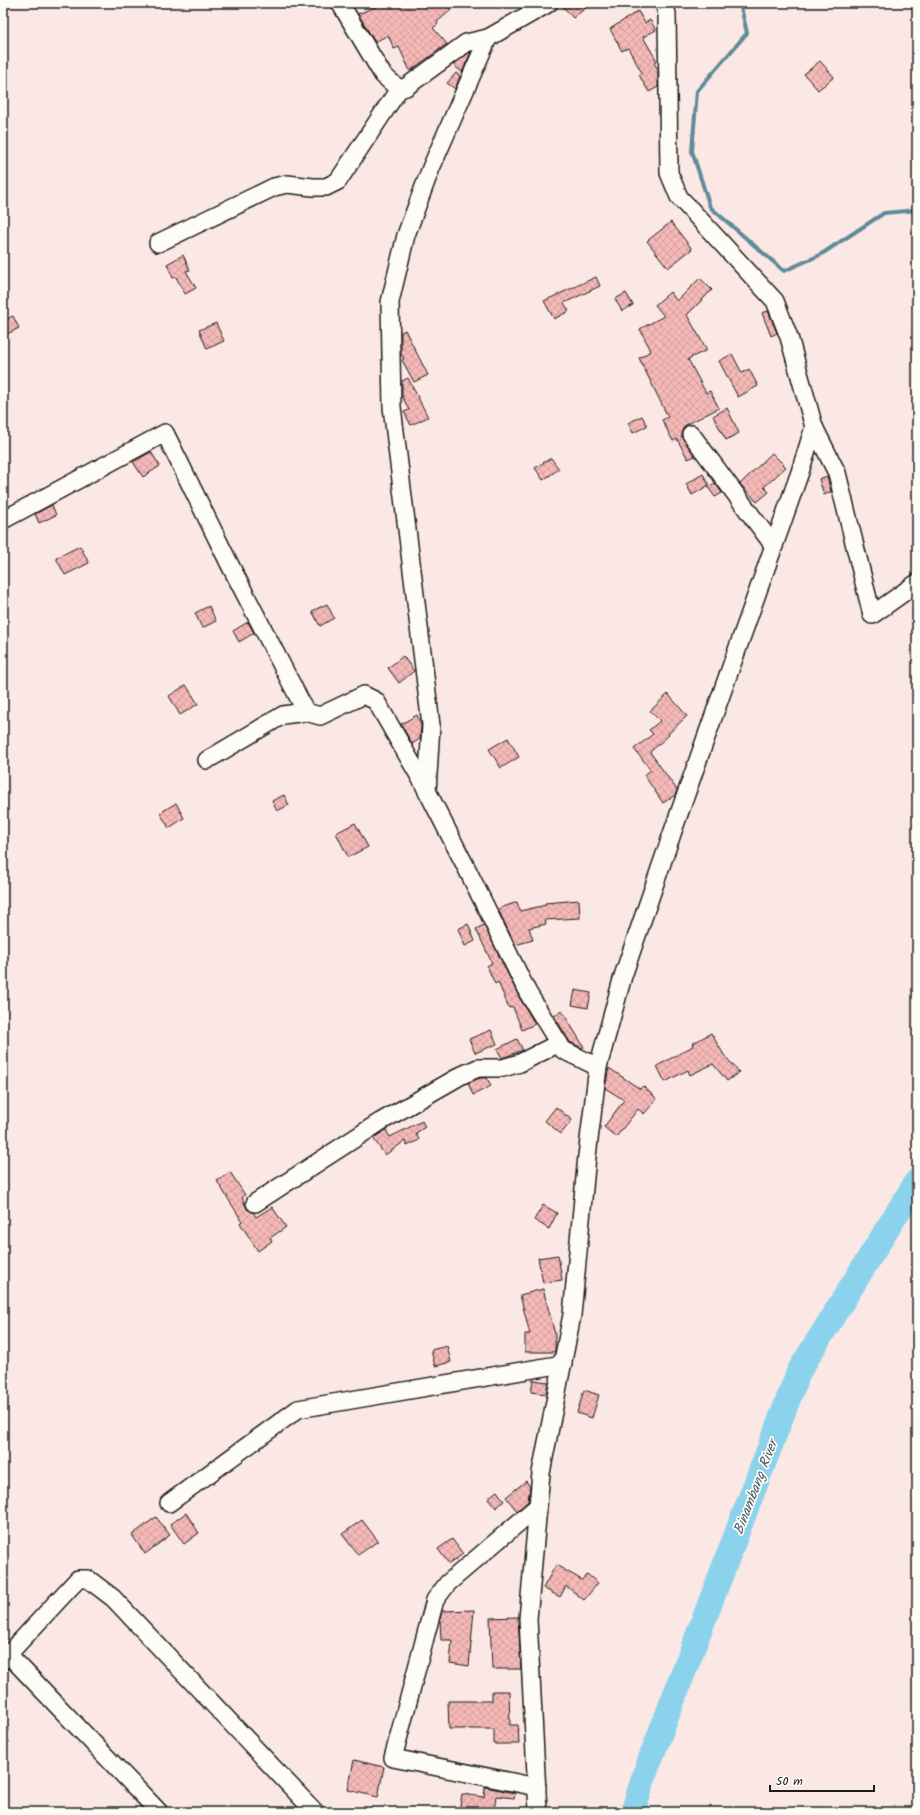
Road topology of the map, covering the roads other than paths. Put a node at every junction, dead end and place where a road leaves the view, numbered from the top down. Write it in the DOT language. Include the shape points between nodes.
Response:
graph roads {
  1 [pos="340,3"];
  2 [pos="549,3"];
  3 [pos="664,3"];
  4 [pos="488,38"];
  5 [pos="399,89"];
  6 [pos="158,243"];
  7 [pos="814,427"];
  8 [pos="691,434"];
  9 [pos="3,520"];
  10 [pos="774,546"];
  11 [pos="917,583"];
  12 [pos="306,712"];
  13 [pos="207,760"];
  14 [pos="427,792"];
  15 [pos="559,1043"];
  16 [pos="598,1067"];
  17 [pos="255,1203"];
  18 [pos="562,1364"];
  19 [pos="169,1503"];
  20 [pos="538,1506"];
  21 [pos="6,1657"];
  22 [pos="537,1787"];
  23 [pos="159,1812"];
  24 [pos="315,1812"];
  25 [pos="538,1812"];
  1 -- 5 [label="street" via="383,75"];
  2 -- 4 [label="street"];
  3 -- 7 [label="street" via="669,173 679,197 776,301 789,337"];
  4 -- 5 [label="street" via="466,43 406,87"];
  4 -- 14 [label="street" via="431,168 406,235 390,302 392,407 431,725"];
  5 -- 6 [label="street" via="338,181 326,187 287,184 274,186"];
  7 -- 10 [label="street"];
  7 -- 11 [label="street" via="837,473 872,615"];
  8 -- 10 [label="street"];
  9 -- 12 [label="street" via="165,433"];
  10 -- 16 [label="street" via="628,962"];
  12 -- 13 [label="street" via="283,715"];
  12 -- 14 [label="street" via="320,716 364,695 376,701"];
  14 -- 15 [label="street" via="528,993"];
  15 -- 16 [label="street" via="563,1050"];
  15 -- 17 [label="street" via="503,1068 478,1068 462,1075 380,1122"];
  16 -- 18 [label="street" via="572,1315"];
  18 -- 19 [label="street" via="298,1410"];
  18 -- 20 [label="street" via="541,1473"];
  20 -- 22 [label="street" via="528,1619"];
  20 -- 22 [label="street" via="448,1583 435,1600 393,1758"];
  21 -- 23 [label="street"];
  21 -- 24 [label="street" via="78,1579 88,1579 113,1598"];
  22 -- 25 [label="street"];
}
